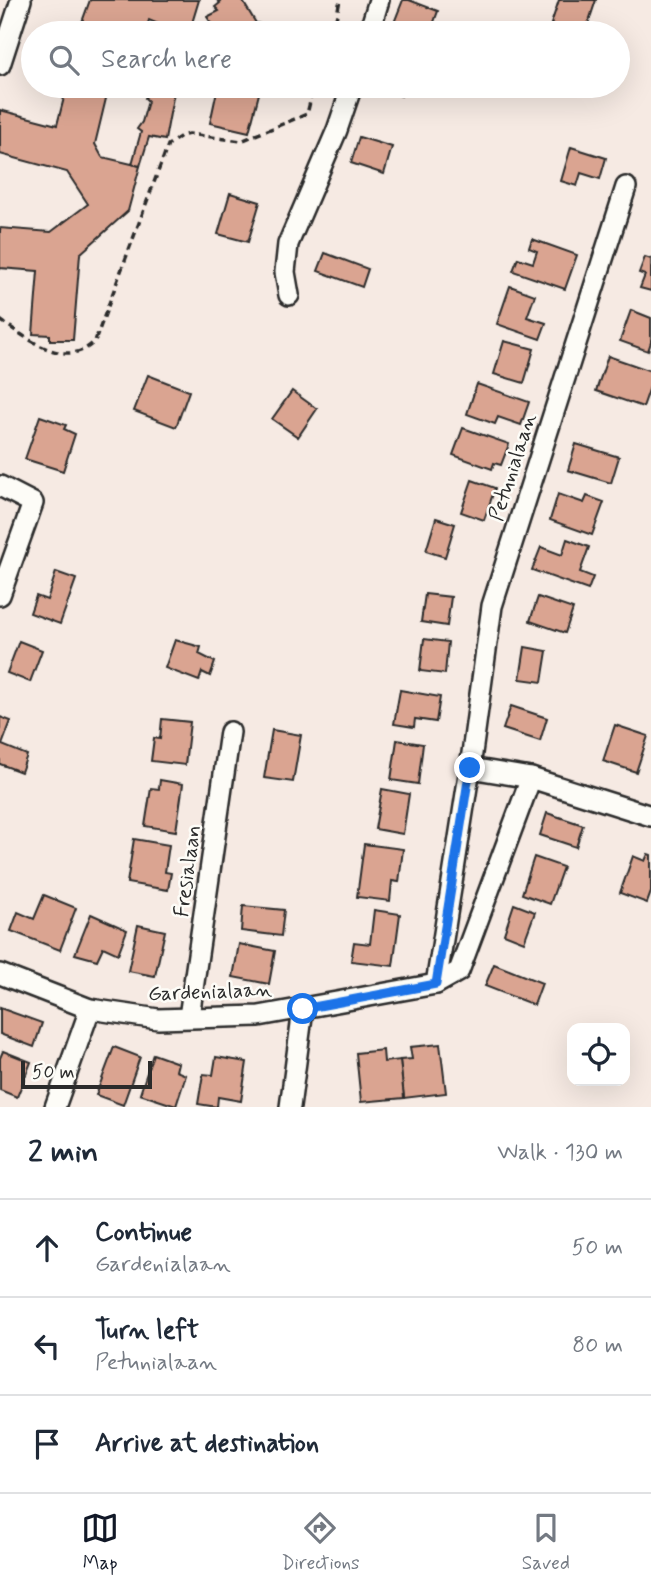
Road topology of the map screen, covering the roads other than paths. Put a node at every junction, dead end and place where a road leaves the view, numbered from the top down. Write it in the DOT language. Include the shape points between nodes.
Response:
graph roads {
  1 [pos="22,0"];
  2 [pos="379,0"];
  3 [pos="373,21"];
  4 [pos="0,65"];
  5 [pos="348,98"];
  6 [pos="625,187"];
  7 [pos="289,295"];
  8 [pos="0,486"];
  9 [pos="0,596"];
  10 [pos="230,732"];
  11 [pos="470,768"];
  12 [pos="531,778"];
  13 [pos="651,816"];
  14 [pos="0,974"];
  15 [pos="436,984"];
  16 [pos="90,1009"];
  17 [pos="303,1009"];
  18 [pos="189,1017"];
  19 [pos="55,1107"];
  20 [pos="290,1107"];
  1 -- 4 [label="street"];
  2 -- 3 [label="street"];
  5 -- 7 [label="street" via="288,244 285,271"];
  6 -- 11 [label="street, Petunialaan" via="492,606"];
  8 -- 9 [label="street" via="33,503"];
  10 -- 18 [label="street, Fresialaan"];
  11 -- 12 [label="street"];
  11 -- 15 [label="street, Petunialaan"];
  12 -- 13 [label="street"];
  12 -- 15 [label="street" via="459,971"];
  14 -- 16 [label="street, Gardenialaan"];
  15 -- 17 [label="street, Gardenialaan"];
  16 -- 18 [label="street, Gardenialaan" via="158,1019"];
  16 -- 19 [label="street"];
  17 -- 18 [label="street, Gardenialaan" via="259,1016"];
  17 -- 20 [label="street"];
}
